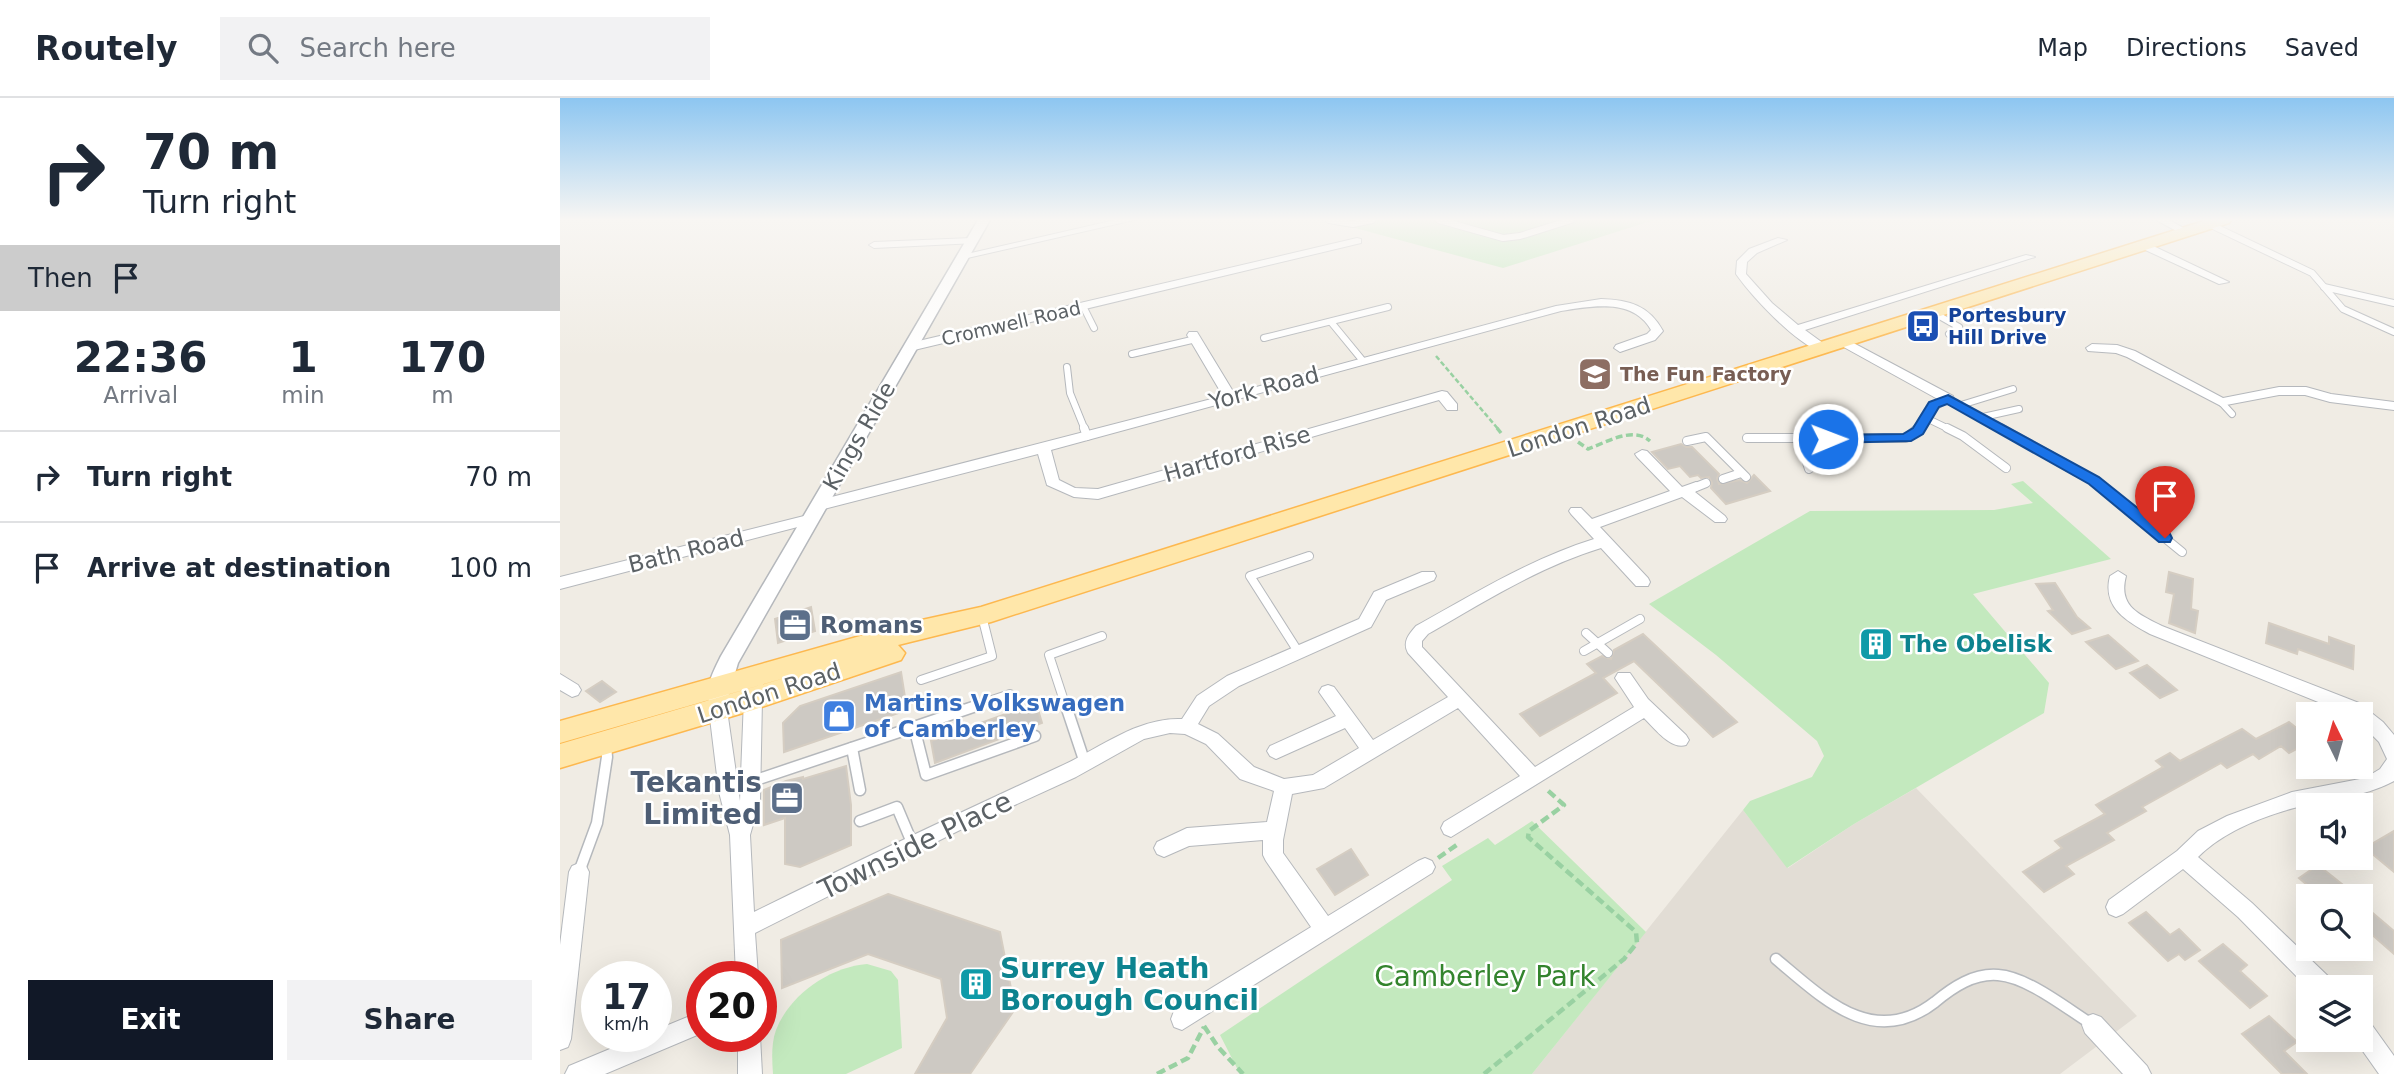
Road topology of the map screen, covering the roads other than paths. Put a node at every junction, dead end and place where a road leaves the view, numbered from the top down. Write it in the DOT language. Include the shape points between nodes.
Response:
graph roads {
  1 [pos="957,266"];
  2 [pos="1251,266"];
  3 [pos="1742,266"];
  4 [pos="2002,266"];
  5 [pos="2083,266"];
  6 [pos="2187,266"];
  7 [pos="2298,266"];
  8 [pos="2223,282"];
  9 [pos="2324,287"];
  10 [pos="2394,303"];
  11 [pos="1083,306"];
  12 [pos="1388,307"];
  13 [pos="1934,313"];
  14 [pos="1331,322"];
  15 [pos="1094,328"];
  16 [pos="1796,329"];
  17 [pos="2394,332"];
  18 [pos="1950,334"];
  19 [pos="1194,337"];
  20 [pos="1264,338"];
  21 [pos="1844,342"];
  22 [pos="910,347"];
  23 [pos="1620,348"];
  24 [pos="2092,348"];
  25 [pos="1823,349"];
  26 [pos="1132,354"];
  27 [pos="1363,361"];
  28 [pos="1067,367"];
  29 [pos="2013,388"];
  30 [pos="1230,397"];
  31 [pos="1948,399"];
  32 [pos="2221,402"];
  33 [pos="1961,405"];
  34 [pos="2394,406"];
  35 [pos="1452,407"];
  36 [pos="2019,409"];
  37 [pos="2232,414"];
  38 [pos="1983,416"];
  39 [pos="1924,417"];
  40 [pos="1087,436"];
  41 [pos="1746,438"];
  42 [pos="1799,438"];
  43 [pos="1687,441"];
  44 [pos="1044,447"];
  45 [pos="1642,454"];
  46 [pos="2006,468"];
  47 [pos="1809,469"];
  48 [pos="1723,479"];
  49 [pos="1692,489"];
  50 [pos="1576,511"];
  51 [pos="816,512"];
  52 [pos="1720,519"];
  53 [pos="1591,525"];
  54 [pos="1602,542"];
  55 [pos="2182,552"];
  56 [pos="1309,556"];
  57 [pos="1428,576"];
  58 [pos="2118,576"];
  59 [pos="1642,582"];
  60 [pos="560,583"];
  61 [pos="978,617"];
  62 [pos="1640,619"];
  63 [pos="1586,633"];
  64 [pos="1102,636"];
  65 [pos="1598,644"];
  66 [pos="1584,651"];
  67 [pos="735,652"];
  68 [pos="1299,653"];
  69 [pos="1608,653"];
  70 [pos="1623,673"];
  71 [pos="921,680"];
  72 [pos="751,688"];
  73 [pos="1328,692"];
  74 [pos="1010,694"];
  75 [pos="718,698"];
  76 [pos="1459,699"];
  77 [pos="2338,702"];
  78 [pos="1645,709"];
  79 [pos="1348,719"];
  80 [pos="2373,725"];
  81 [pos="914,727"];
  82 [pos="1187,727"];
  83 [pos="560,732"];
  84 [pos="1035,736"];
  85 [pos="1680,740"];
  86 [pos="606,743"];
  87 [pos="852,748"];
  88 [pos="1276,751"];
  89 [pos="1371,751"];
  90 [pos="2394,754"];
  91 [pos="560,756"];
  92 [pos="1085,763"];
  93 [pos="2394,764"];
  94 [pos="1533,777"];
  95 [pos="751,781"];
  96 [pos="1284,787"];
  97 [pos="860,790"];
  98 [pos="728,792"];
  99 [pos="860,821"];
  100 [pos="1451,828"];
  101 [pos="1275,830"];
  102 [pos="740,835"];
  103 [pos="913,845"];
  104 [pos="1164,848"];
  105 [pos="2184,857"];
  106 [pos="1425,867"];
  107 [pos="579,872"];
  108 [pos="2116,907"];
  109 [pos="745,927"];
  110 [pos="1324,928"];
  111 [pos="1776,959"];
  112 [pos="746,961"];
  113 [pos="2311,975"];
  114 [pos="563,980"];
  115 [pos="1182,1019"];
  116 [pos="2093,1025"];
  117 [pos="686,1029"];
  118 [pos="560,1039"];
  119 [pos="2373,1046"];
  120 [pos="749,1052"];
  121 [pos="577,1074"];
  122 [pos="750,1074"];
  123 [pos="2139,1074"];
  124 [pos="2393,1074"];
  1 -- 22 [label="street, Kings Ride"];
  2 -- 11 [label="street, Cromwell Road"];
  3 -- 16 [label="street" via="1741,274 1753,292"];
  4 -- 16 [label="street"];
  5 -- 13 [label="main road, London Road"];
  6 -- 8 [label="street"];
  7 -- 9 [label="lane"];
  9 -- 10 [label="lane"];
  9 -- 17 [label="lane" via="2343,310"];
  11 -- 15 [label="lane"];
  11 -- 22 [label="street, Cromwell Road"];
  12 -- 14 [label="lane"];
  13 -- 18 [label="lane" via="1959,327"];
  13 -- 21 [label="main road, London Road"];
  14 -- 20 [label="lane"];
  14 -- 27 [label="lane"];
  16 -- 25 [label="street"];
  19 -- 26 [label="lane"];
  19 -- 30 [label="street"];
  21 -- 25 [label="main road, London Road"];
  21 -- 31 [label="street"];
  22 -- 51 [label="street, Kings Ride"];
  23 -- 27 [label="street, York Road" via="1651,337 1657,331 1654,320 1627,306 1594,303 1560,307"];
  24 -- 32 [label="street" via="2131,354"];
  25 -- 61 [label="main road, London Road"];
  27 -- 30 [label="street, York Road"];
  28 -- 40 [label="lane" via="1070,393"];
  29 -- 33 [label="lane"];
  30 -- 40 [label="street, York Road"];
  31 -- 33 [label="lane"];
  31 -- 39 [label="lane" via="1934,405"];
  32 -- 34 [label="street" via="2306,391"];
  32 -- 37 [label="lane"];
  33 -- 38 [label="lane"];
  35 -- 44 [label="street, Hartford Rise" via="1442,395 1098,494 1066,492 1052,482"];
  36 -- 38 [label="lane"];
  38 -- 55 [label="lane" via="2094,480"];
  39 -- 42 [label="lane" via="1919,431 1906,438"];
  39 -- 46 [label="lane" via="1963,436"];
  40 -- 44 [label="street, York Road"];
  41 -- 42 [label="lane"];
  42 -- 47 [label="lane"];
  43 -- 48 [label="lane" via="1706,437 1743,475"];
  44 -- 51 [label="street, York Road"];
  45 -- 49 [label="street"];
  49 -- 52 [label="street"];
  49 -- 53 [label="street"];
  50 -- 53 [label="street"];
  51 -- 60 [label="street, Bath Road"];
  51 -- 67 [label="street, Kings Ride"];
  53 -- 54 [label="street"];
  54 -- 59 [label="street"];
  54 -- 76 [label="street" via="1557,558 1422,630 1414,639 1414,649"];
  56 -- 68 [label="lane" via="1251,576"];
  57 -- 68 [label="street" via="1380,596 1365,623"];
  58 -- 77 [label="street" via="2113,588 2116,598 2134,619"];
  61 -- 71 [label="lane" via="992,656"];
  61 -- 72 [label="main road, London Road" via="846,669"];
  62 -- 65 [label="lane"];
  63 -- 65 [label="lane"];
  64 -- 92 [label="lane" via="1049,655"];
  65 -- 66 [label="lane"];
  65 -- 69 [label="lane"];
  67 -- 72 [label="street"];
  67 -- 75 [label="street, Kings Ride" via="724,669"];
  68 -- 82 [label="street" via="1233,681 1203,701"];
  70 -- 78 [label="street"];
  72 -- 75 [label="main road, London Road"];
  72 -- 95 [label="street"];
  73 -- 79 [label="street"];
  74 -- 81 [label="lane"];
  75 -- 83 [label="main road, London Road"];
  75 -- 86 [label="main road, London Road"];
  75 -- 98 [label="street"];
  76 -- 89 [label="street"];
  76 -- 94 [label="street"];
  78 -- 85 [label="street"];
  78 -- 94 [label="street"];
  79 -- 88 [label="street"];
  79 -- 89 [label="street"];
  80 -- 90 [label="street"];
  81 -- 84 [label="lane" via="926,775"];
  81 -- 87 [label="lane"];
  82 -- 92 [label="street, Townside Place" via="1140,733"];
  82 -- 96 [label="street" via="1212,739 1247,773"];
  86 -- 91 [label="main road, London Road"];
  86 -- 107 [label="lane" via="597,823"];
  87 -- 95 [label="lane"];
  87 -- 97 [label="lane"];
  89 -- 96 [label="street" via="1317,782"];
  92 -- 103 [label="street, Townside Place"];
  93 -- 105 [label="street" via="2369,785 2304,797 2234,822 2205,837"];
  94 -- 100 [label="street"];
  95 -- 98 [label="lane"];
  95 -- 102 [label="street"];
  96 -- 101 [label="street"];
  98 -- 102 [label="street"];
  99 -- 103 [label="lane" via="897,807"];
  101 -- 104 [label="street" via="1186,837"];
  101 -- 110 [label="street" via="1273,855"];
  102 -- 109 [label="street"];
  103 -- 109 [label="street, Townside Place"];
  105 -- 108 [label="street"];
  105 -- 113 [label="street"];
  106 -- 110 [label="street"];
  107 -- 114 [label="street"];
  109 -- 112 [label="street"];
  110 -- 115 [label="street"];
  111 -- 116 [label="lane" via="1840,1010 1876,1020 1918,1016 1949,988 1973,977 2001,974"];
  114 -- 118 [label="street"];
  116 -- 123 [label="street"];
  117 -- 121 [label="street"];
  119 -- 124 [label="street"];
  120 -- 122 [label="street"];
}
